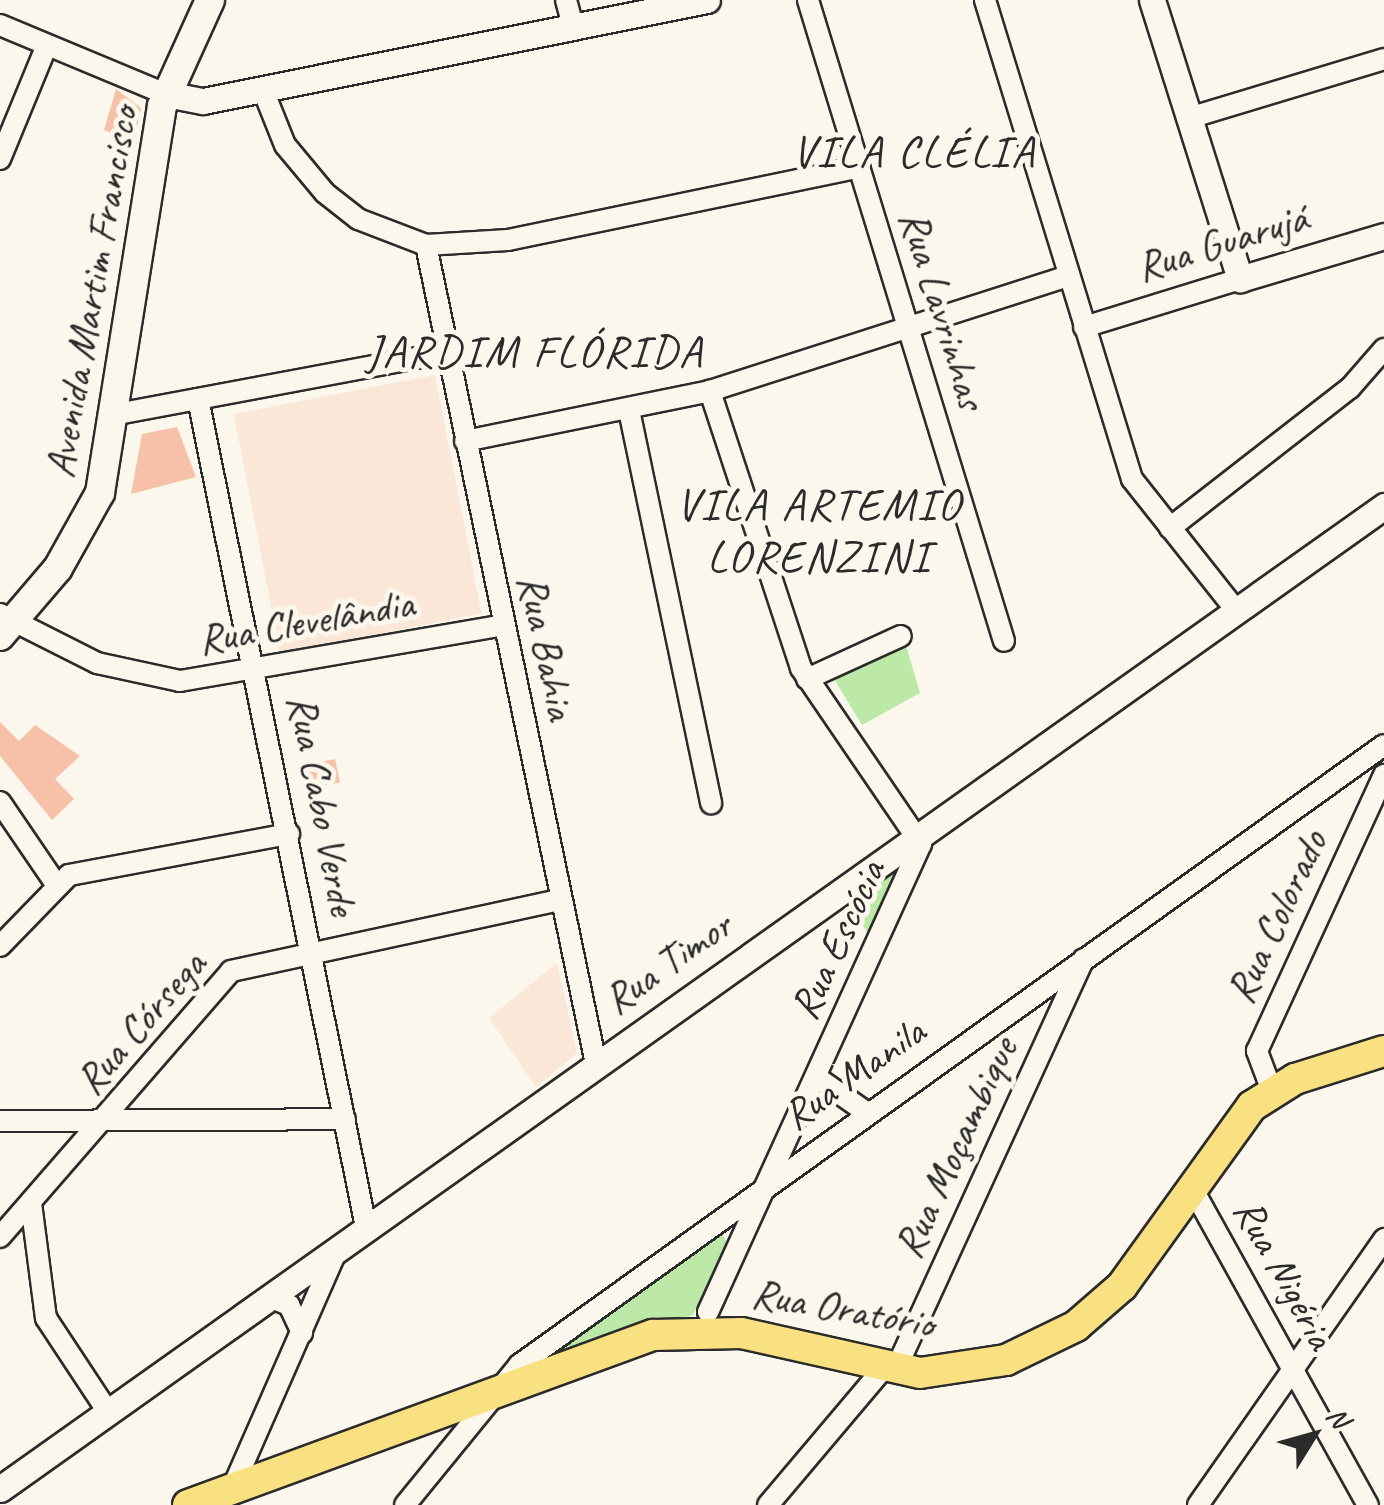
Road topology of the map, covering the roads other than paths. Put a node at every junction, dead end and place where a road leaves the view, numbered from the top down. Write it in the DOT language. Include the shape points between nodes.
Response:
graph roads {
  1 [pos="210,0"];
  2 [pos="566,0"];
  3 [pos="707,0"];
  4 [pos="808,0"];
  5 [pos="985,0"];
  6 [pos="1152,0"];
  7 [pos="0,26"];
  8 [pos="573,27"];
  9 [pos="47,45"];
  10 [pos="1384,59"];
  11 [pos="262,90"];
  12 [pos="166,94"];
  13 [pos="1189,118"];
  14 [pos="0,160"];
  15 [pos="859,167"];
  16 [pos="1384,236"];
  17 [pos="426,245"];
  18 [pos="1068,276"];
  19 [pos="1240,280"];
  20 [pos="906,325"];
  21 [pos="1084,327"];
  22 [pos="1384,349"];
  23 [pos="448,352"];
  24 [pos="710,391"];
  25 [pos="198,399"];
  26 [pos="629,410"];
  27 [pos="116,414"];
  28 [pos="465,441"];
  29 [pos="1384,506"];
  30 [pos="1170,528"];
  31 [pos="1236,610"];
  32 [pos="4,624"];
  33 [pos="503,625"];
  34 [pos="901,636"];
  35 [pos="1004,641"];
  36 [pos="258,674"];
  37 [pos="808,679"];
  38 [pos="1384,745"];
  39 [pos="1384,775"];
  40 [pos="0,802"];
  41 [pos="711,804"];
  42 [pos="289,834"];
  43 [pos="919,834"];
  44 [pos="56,884"];
  45 [pos="559,900"];
  46 [pos="0,946"];
  47 [pos="312,951"];
  48 [pos="1086,956"];
  49 [pos="1020,1003"];
  50 [pos="1051,1032"];
  51 [pos="1384,1051"];
  52 [pos="596,1064"];
  53 [pos="816,1077"];
  54 [pos="1272,1091"];
  55 [pos="866,1112"];
  56 [pos="345,1119"];
  57 [pos="0,1121"];
  58 [pos="106,1121"];
  59 [pos="768,1182"];
  60 [pos="1191,1186"];
  61 [pos="31,1203"];
  62 [pos="366,1228"];
  63 [pos="0,1237"];
  64 [pos="1384,1239"];
  65 [pos="338,1248"];
  66 [pos="269,1297"];
  67 [pos="708,1312"];
  68 [pos="302,1333"];
  69 [pos="1294,1369"];
  70 [pos="889,1370"];
  71 [pos="491,1395"];
  72 [pos="108,1412"];
  73 [pos="0,1489"];
  74 [pos="232,1489"];
  75 [pos="188,1505"];
  76 [pos="405,1505"];
  77 [pos="768,1505"];
  78 [pos="1198,1505"];
  79 [pos="1368,1505"];
  1 -- 12 [label="main road, Avenida Martim Francisco"];
  2 -- 8 [label="street"];
  3 -- 8 [label="street"];
  4 -- 15 [label="street, Rua Lavrinhas"];
  5 -- 18 [label="street"];
  6 -- 13 [label="street"];
  7 -- 9 [label="street"];
  8 -- 11 [label="street"];
  9 -- 12 [label="street"];
  9 -- 14 [label="street"];
  10 -- 13 [label="street"];
  11 -- 12 [label="street" via="195,102"];
  11 -- 17 [label="street" via="285,145 325,193 358,219"];
  12 -- 27 [label="main road, Avenida Martim Francisco"];
  13 -- 19 [label="street"];
  15 -- 17 [label="street" via="508,240"];
  15 -- 20 [label="street, Rua Lavrinhas"];
  16 -- 19 [label="street, Rua Guarujá"];
  17 -- 23 [label="street, Rua Bahia"];
  18 -- 20 [label="street"];
  18 -- 21 [label="street"];
  19 -- 21 [label="street, Rua Guarujá"];
  20 -- 24 [label="street"];
  20 -- 35 [label="street, Rua Lavrinhas"];
  21 -- 30 [label="street" via="1132,480"];
  22 -- 30 [label="street" via="1350,388"];
  23 -- 25 [label="street"];
  23 -- 28 [label="street, Rua Bahia"];
  24 -- 26 [label="street"];
  24 -- 37 [label="street"];
  25 -- 27 [label="street"];
  25 -- 36 [label="street, Rua Cabo Verde"];
  26 -- 28 [label="street"];
  26 -- 41 [label="street"];
  27 -- 32 [label="main road, Avenida Martim Francisco" via="89,521"];
  28 -- 33 [label="street, Rua Bahia"];
  29 -- 31 [label="street, Rua Timor"];
  30 -- 31 [label="street"];
  31 -- 43 [label="street, Rua Timor"];
  32 -- 36 [label="street, Rua Clevelândia" via="128,674"];
  33 -- 36 [label="street, Rua Clevelândia"];
  33 -- 45 [label="street, Rua Bahia"];
  34 -- 37 [label="street"];
  36 -- 42 [label="street, Rua Cabo Verde"];
  37 -- 43 [label="street"];
  38 -- 48 [label="street, Rua Manila"];
  39 -- 54 [label="street, Rua Colorado" via="1257,1051"];
  40 -- 44 [label="street"];
  42 -- 44 [label="street"];
  42 -- 47 [label="street, Rua Cabo Verde"];
  43 -- 52 [label="street, Rua Timor"];
  43 -- 53 [label="street, Rua Escócia" via="918,855"];
  44 -- 46 [label="street"];
  45 -- 47 [label="street, Rua Córsega"];
  45 -- 52 [label="street, Rua Bahia"];
  47 -- 56 [label="street, Rua Cabo Verde"];
  47 -- 58 [label="street, Rua Córsega" via="222,977"];
  48 -- 49 [label="street, Rua Manila"];
  48 -- 50 [label="street, Rua Moçambique"];
  49 -- 50 [label="street"];
  49 -- 55 [label="street, Rua Manila"];
  50 -- 70 [label="street, Rua Moçambique"];
  51 -- 54 [label="main road, Rua Oratório"];
  52 -- 62 [label="street, Rua Timor"];
  53 -- 55 [label="street, Rua Escócia"];
  53 -- 59 [label="street, Rua Escócia"];
  54 -- 60 [label="main road, Rua Oratório" via="1238,1120"];
  55 -- 59 [label="street, Rua Manila"];
  56 -- 58 [label="street"];
  56 -- 62 [label="street, Rua Cabo Verde"];
  57 -- 58 [label="street"];
  58 -- 61 [label="street, Rua Córsega"];
  59 -- 67 [label="street, Rua Escócia"];
  59 -- 71 [label="street, Rua Manila"];
  60 -- 69 [label="street, Rua Nigéria"];
  60 -- 70 [label="main road, Rua Oratório" via="1122,1286 1060,1336 982,1366"];
  61 -- 63 [label="street, Rua Córsega"];
  61 -- 72 [label="street" via="46,1318"];
  62 -- 65 [label="street, Rua Timor"];
  64 -- 69 [label="street"];
  65 -- 66 [label="street, Rua Timor"];
  65 -- 68 [label="street"];
  66 -- 68 [label="street" via="289,1306"];
  66 -- 72 [label="street, Rua Timor"];
  68 -- 74 [label="street"];
  69 -- 78 [label="street"];
  69 -- 79 [label="street, Rua Nigéria"];
  70 -- 71 [label="main road, Rua Oratório" via="692,1330 635,1341"];
  70 -- 77 [label="street, Rua Moçambique"];
  71 -- 74 [label="main road, Rua Oratório"];
  71 -- 76 [label="street, Rua Manila"];
  72 -- 73 [label="street, Rua Timor"];
  74 -- 75 [label="main road, Rua Oratório"];
}
